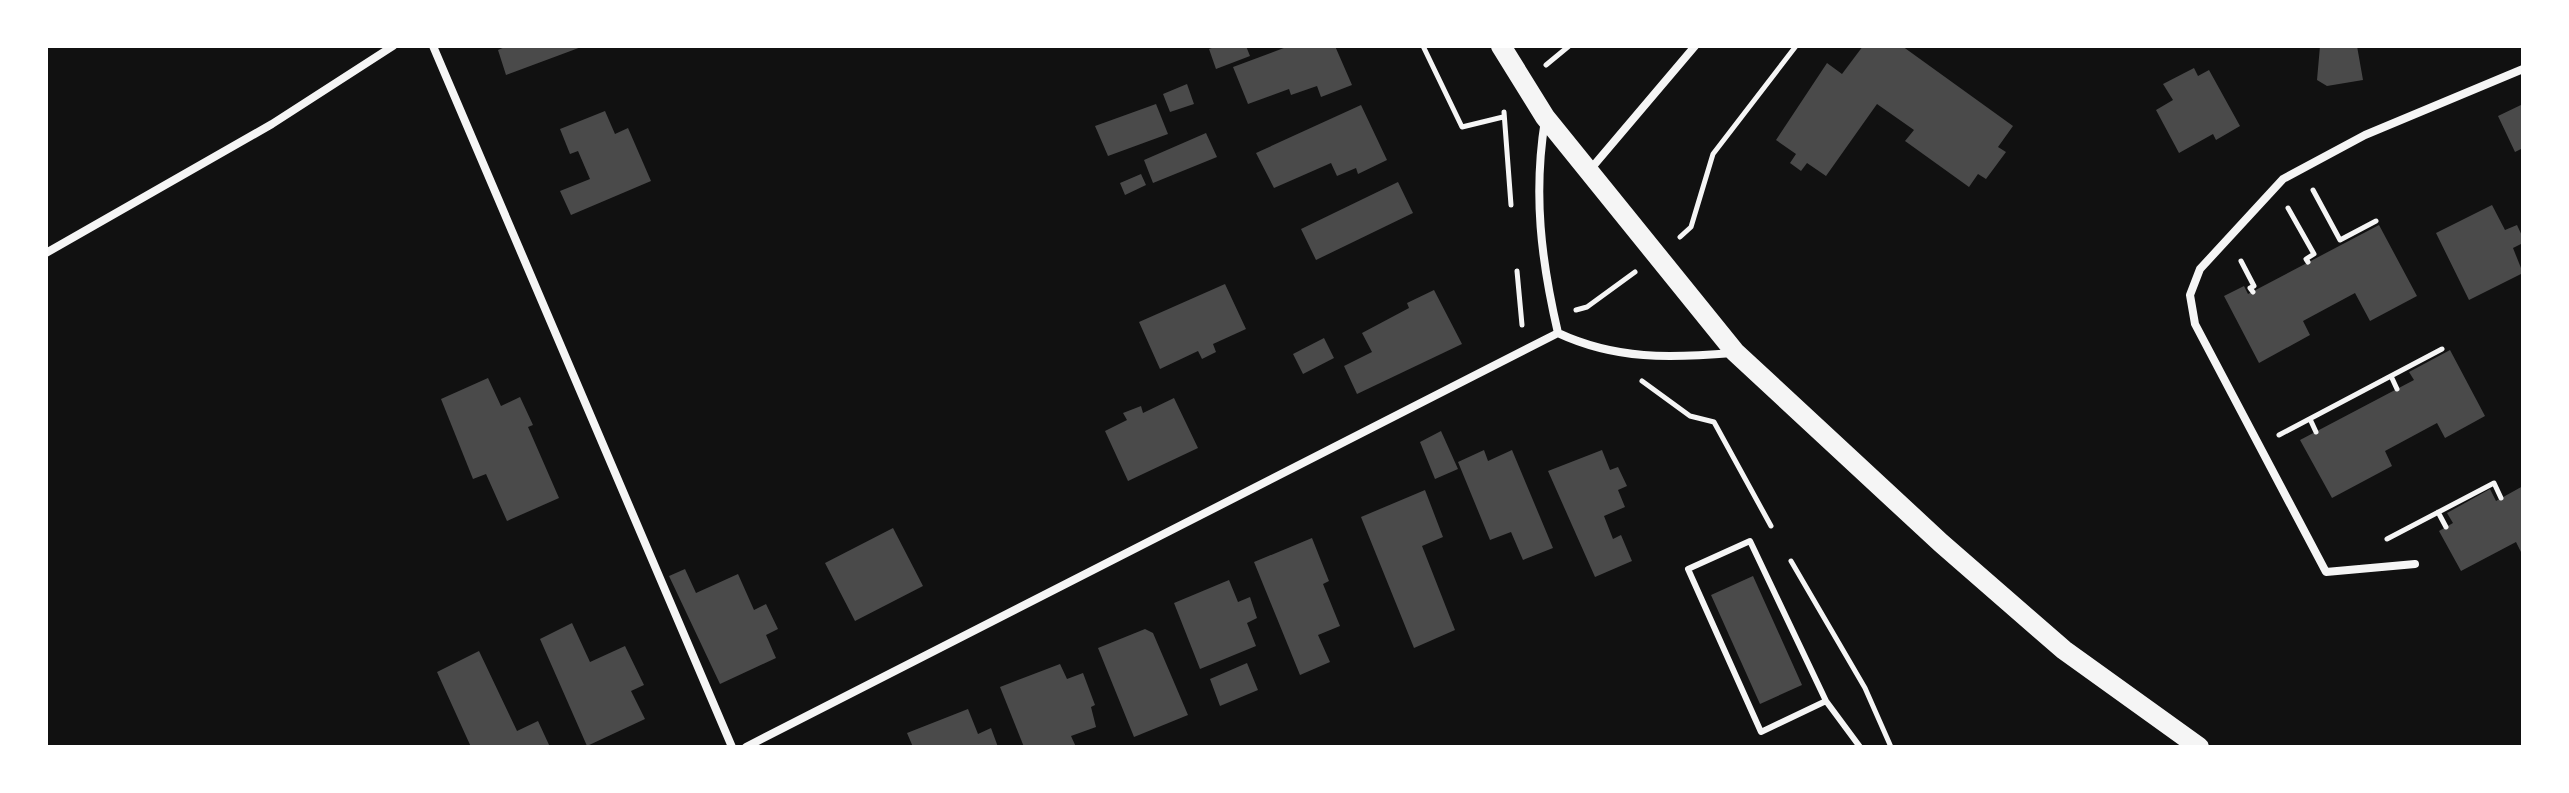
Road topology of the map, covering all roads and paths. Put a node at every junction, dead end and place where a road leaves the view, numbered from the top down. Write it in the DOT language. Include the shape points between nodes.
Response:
graph roads {
  1 [pos="393,46"];
  2 [pos="433,46"];
  3 [pos="1423,46"];
  4 [pos="1501,46"];
  5 [pos="1695,46"];
  6 [pos="1796,46"];
  7 [pos="2523,69"];
  8 [pos="1503,117"];
  9 [pos="1545,117"];
  10 [pos="2301,167"];
  11 [pos="1588,172"];
  12 [pos="2276,186"];
  13 [pos="2376,221"];
  14 [pos="46,253"];
  15 [pos="1658,259"];
  16 [pos="2308,262"];
  17 [pos="1554,317"];
  18 [pos="1558,333"];
  19 [pos="1523,334"];
  20 [pos="2442,349"];
  21 [pos="1735,352"];
  22 [pos="1612,353"];
  23 [pos="2391,376"];
  24 [pos="2397,389"];
  25 [pos="2310,419"];
  26 [pos="2316,432"];
  27 [pos="2257,447"];
  28 [pos="2501,498"];
  29 [pos="2438,512"];
  30 [pos="2446,527"];
  31 [pos="1775,533"];
  32 [pos="2382,542"];
  33 [pos="1783,547"];
  34 [pos="1791,561"];
  35 [pos="2415,564"];
  36 [pos="1770,580"];
  37 [pos="1826,701"];
  38 [pos="732,747"];
  39 [pos="746,747"];
  40 [pos="1860,747"];
  41 [pos="1891,747"];
  42 [pos="2199,747"];
  1 -- 14 [label="street" via="272,124"];
  2 -- 38 [label="street"];
  3 -- 8 [label="path" via="1462,127"];
  4 -- 9 [label="main road"];
  5 -- 11 [label="street"];
  6 -- 15 [label="path" via="1713,154 1691,227"];
  7 -- 10 [label="street"];
  9 -- 11 [label="main road"];
  9 -- 17 [label="street" via="1537,186 1543,271"];
  10 -- 12 [label="street"];
  10 -- 13 [label="path" via="2340,240"];
  11 -- 15 [label="main road"];
  12 -- 16 [label="path" via="2314,254"];
  12 -- 27 [label="street" via="2215,249 2192,282 2190,295 2195,324"];
  15 -- 17 [label="path" via="1587,307"];
  15 -- 21 [label="main road"];
  17 -- 18 [label="street"];
  17 -- 19 [label="path"];
  18 -- 22 [label="street"];
  18 -- 39 [label="street"];
  20 -- 23 [label="path"];
  21 -- 22 [label="street" via="1648,358"];
  21 -- 42 [label="main road" via="2064,650"];
  22 -- 31 [label="path" via="1635,377 1690,416 1714,422"];
  23 -- 24 [label="path"];
  23 -- 25 [label="path"];
  25 -- 26 [label="path"];
  25 -- 27 [label="path"];
  27 -- 35 [label="street" via="2326,572"];
  28 -- 29 [label="path" via="2494,483"];
  29 -- 30 [label="path"];
  29 -- 32 [label="path"];
  33 -- 34 [label="path"];
  34 -- 36 [label="path"];
  34 -- 41 [label="path" via="1865,688"];
  36 -- 37 [label="lane"];
  36 -- 37 [label="lane" via="1750,541 1688,569 1761,732"];
  37 -- 40 [label="lane"];
}
